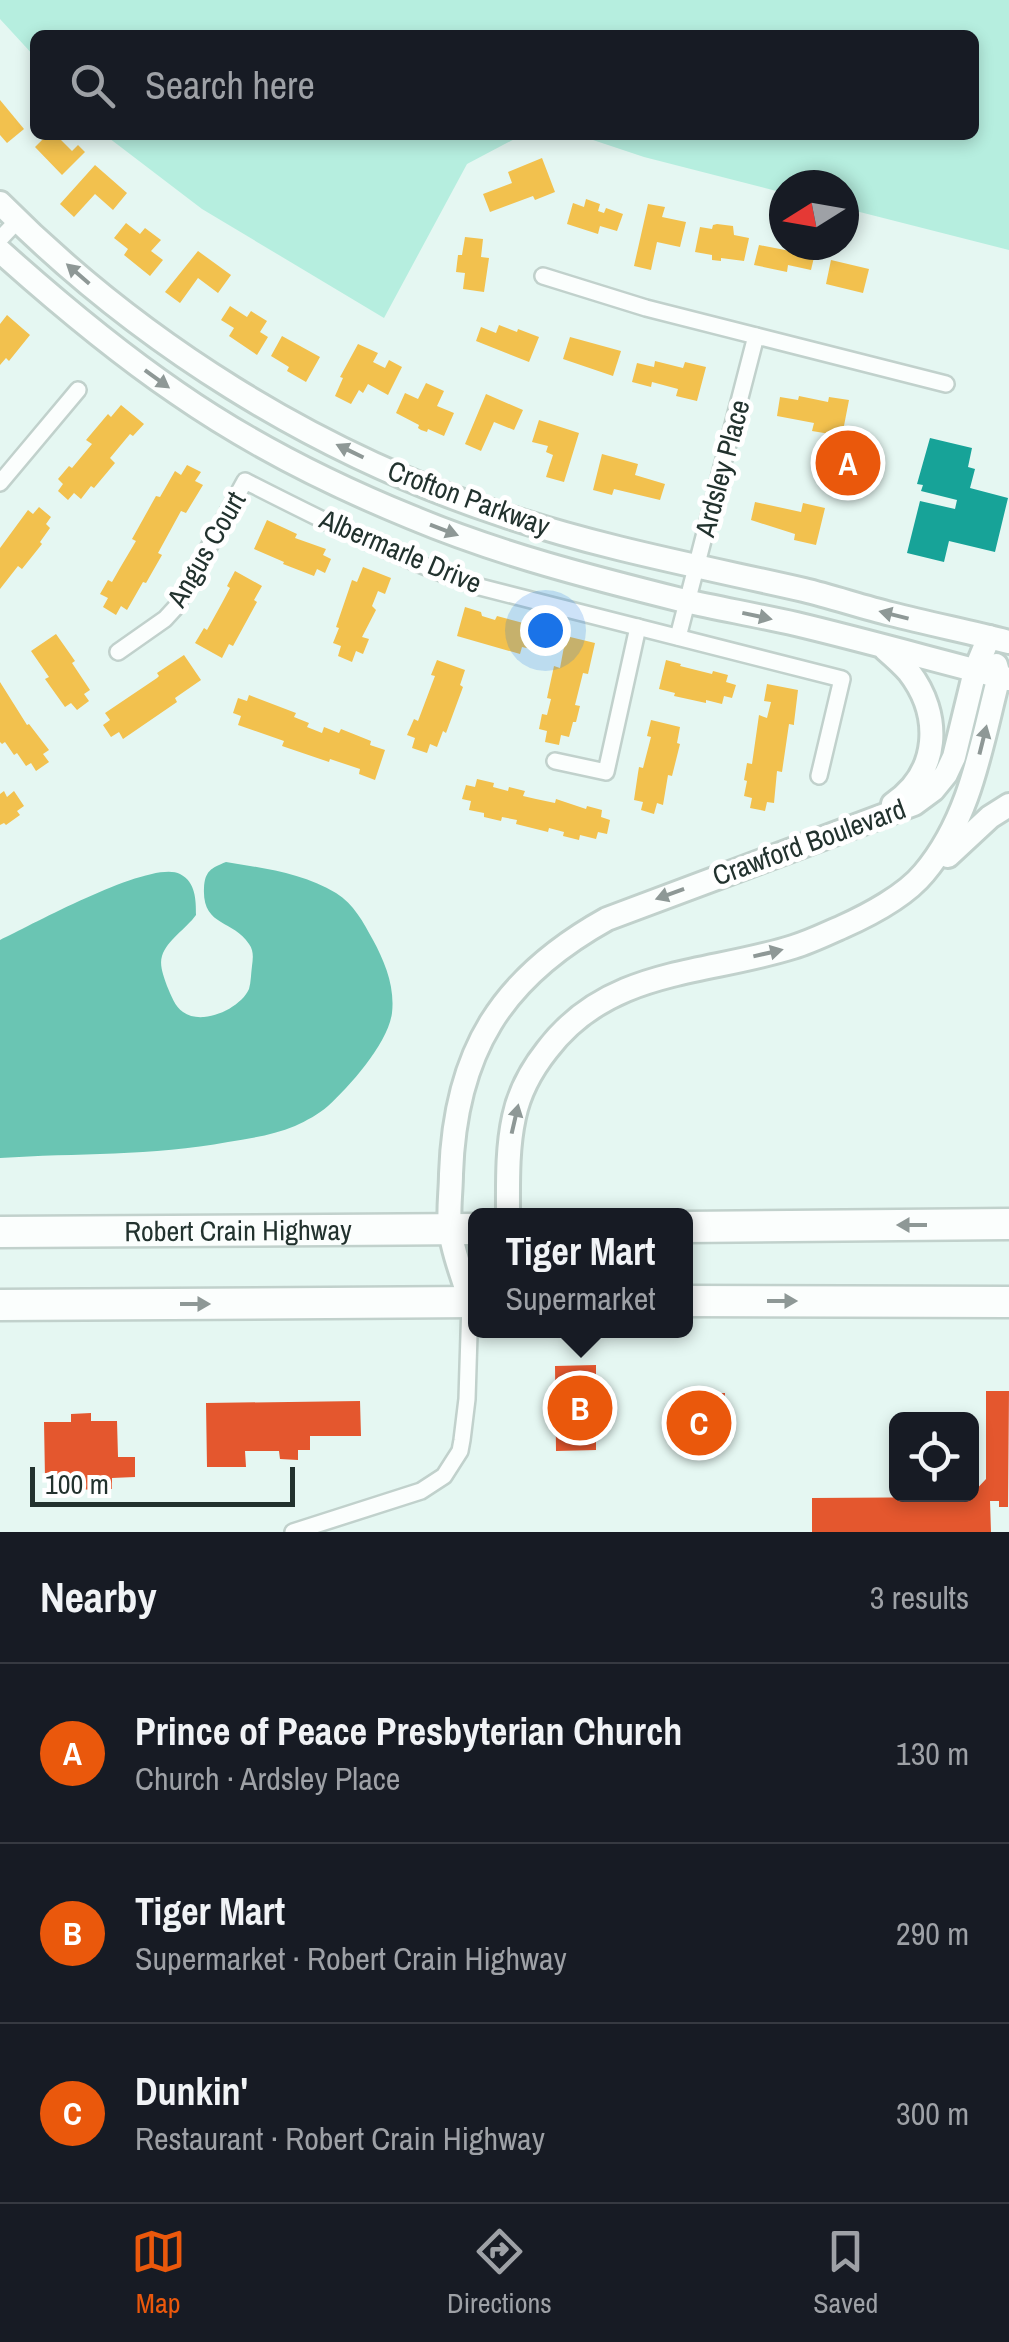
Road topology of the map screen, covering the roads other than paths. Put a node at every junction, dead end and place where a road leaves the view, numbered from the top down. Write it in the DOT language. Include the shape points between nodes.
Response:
graph roads {
  1 [pos="0,202"];
  2 [pos="18,220"];
  3 [pos="0,240"];
  4 [pos="0,251"];
  5 [pos="544,276"];
  6 [pos="756,336"];
  7 [pos="946,384"];
  8 [pos="78,390"];
  9 [pos="245,481"];
  10 [pos="0,483"];
  11 [pos="696,568"];
  12 [pos="688,601"];
  13 [pos="638,627"];
  14 [pos="678,637"];
  15 [pos="999,640"];
  16 [pos="883,648"];
  17 [pos="118,652"];
  18 [pos="975,670"];
  19 [pos="1004,678"];
  20 [pos="555,761"];
  21 [pos="820,776"];
  22 [pos="1009,805"];
  23 [pos="868,821"];
  24 [pos="922,877"];
  25 [pos="508,1208"];
  26 [pos="1009,1224"];
  27 [pos="693,1227"];
  28 [pos="462,1229"];
  29 [pos="0,1232"];
  30 [pos="468,1267"];
  31 [pos="468,1299"];
  32 [pos="693,1301"];
  33 [pos="1009,1302"];
  34 [pos="0,1305"];
  35 [pos="471,1338"];
  36 [pos="293,1532"];
  1 -- 2 [label="street, Crofton Parkway"];
  2 -- 3 [label="street"];
  11 -- 2 [label="street, Crofton Parkway, one-way" via="502,515 352,453 199,367"];
  4 -- 12 [label="street, Crofton Parkway, one-way" via="180,396 337,484 492,548"];
  5 -- 6 [label="street"];
  6 -- 7 [label="street"];
  6 -- 11 [label="street, Ardsley Place"];
  8 -- 10 [label="street"];
  9 -- 13 [label="street, Albermarle Drive" via="434,571"];
  9 -- 17 [label="street, Angus Court" via="176,607"];
  11 -- 12 [label="street, Ardsley Place"];
  15 -- 11 [label="street, Crofton Parkway, one-way"];
  12 -- 14 [label="street"];
  12 -- 16 [label="street, Crofton Parkway, one-way"];
  13 -- 14 [label="street, Albermarle Drive"];
  13 -- 20 [label="street" via="606,772"];
  14 -- 21 [label="street, Albermarle Drive" via="842,679"];
  15 -- 18 [label="street, Crawford Boulevard"];
  15 -- 19 [label="street"];
  16 -- 18 [label="street, Crofton Parkway"];
  16 -- 23 [label="street" via="916,682 932,740 920,779"];
  18 -- 19 [label="street, Crofton Parkway"];
  18 -- 23 [label="street, Crawford Boulevard" via="946,774 914,804"];
  24 -- 19 [label="street, one-way" via="957,825"];
  22 -- 24 [label="street"];
  23 -- 28 [label="street, Crawford Boulevard, one-way" via="607,919 541,962 491,1022 470,1063 452,1148"];
  25 -- 24 [label="street, one-way" via="518,1102 538,1062 580,1014 635,984 792,948 862,918"];
  26 -- 27 [label="highway, one-way"];
  28 -- 29 [label="highway, Robert Crain Highway"];
  28 -- 30 [label="street, Crawford Boulevard"];
  34 -- 31 [label="highway, one-way"];
  32 -- 33 [label="highway, one-way"];
  35 -- 36 [label="street" via="460,1451 444,1476 421,1492"];
}
